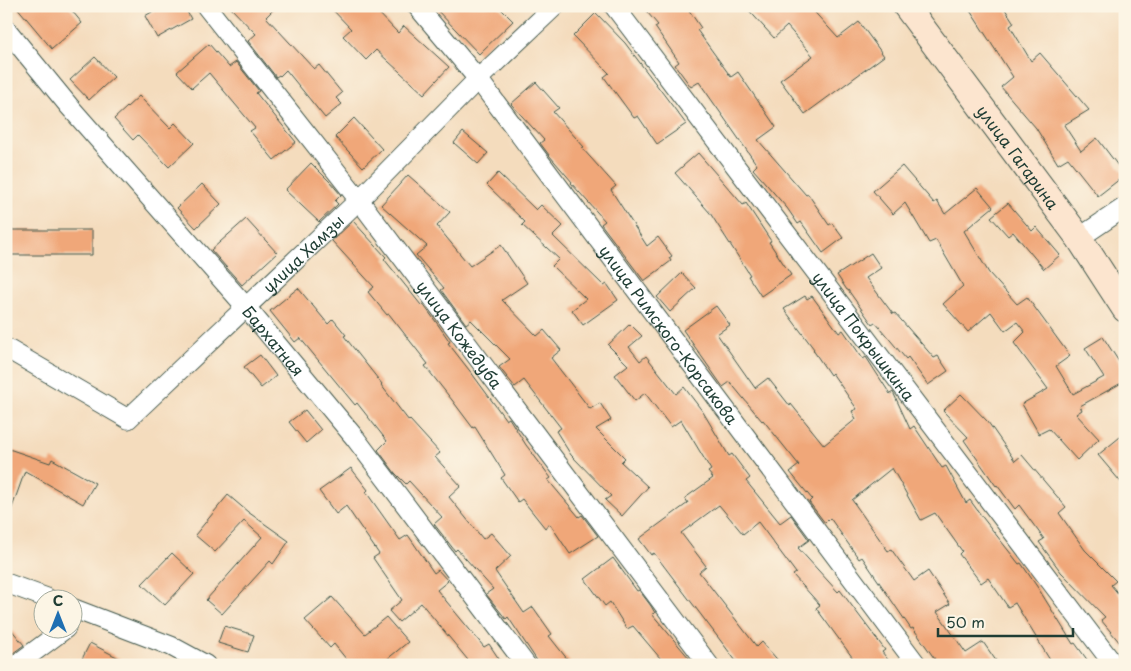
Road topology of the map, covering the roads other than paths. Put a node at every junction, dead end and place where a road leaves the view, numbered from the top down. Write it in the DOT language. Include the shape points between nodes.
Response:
graph roads {
  1 [pos="206,6"];
  2 [pos="417,6"];
  3 [pos="555,6"];
  4 [pos="614,6"];
  5 [pos="906,6"];
  6 [pos="6,29"];
  7 [pos="478,80"];
  8 [pos="359,200"];
  9 [pos="1125,207"];
  10 [pos="1079,238"];
  11 [pos="246,307"];
  12 [pos="1125,309"];
  13 [pos="6,348"];
  14 [pos="6,583"];
  15 [pos="32,593"];
  16 [pos="82,617"];
  17 [pos="52,638"];
  18 [pos="16,665"];
  19 [pos="206,665"];
  20 [pos="526,665"];
  21 [pos="709,665"];
  22 [pos="916,665"];
  23 [pos="1114,665"];
  1 -- 8 [label="street, улица Кожедуба"];
  2 -- 7 [label="street, улица Римского-Корсакова"];
  3 -- 7 [label="street, улица Хамзы"];
  4 -- 23 [label="street, улица Покрышкина"];
  5 -- 10 [label="main road, улица Гагарина"];
  6 -- 11 [label="street, Бархатная" via="69,106"];
  7 -- 8 [label="street, улица Хамзы"];
  7 -- 22 [label="street, улица Римского-Корсакова"];
  8 -- 11 [label="street, улица Хамзы"];
  8 -- 21 [label="street, улица Кожедуба"];
  9 -- 10 [label="street"];
  10 -- 12 [label="main road, улица Гагарина"];
  11 -- 13 [label="street, улица Хамзы" via="128,419"];
  11 -- 20 [label="street, Бархатная" via="354,438"];
  14 -- 15 [label="street"];
  16 -- 19 [label="street" via="170,646"];
  17 -- 18 [label="street"];
}
